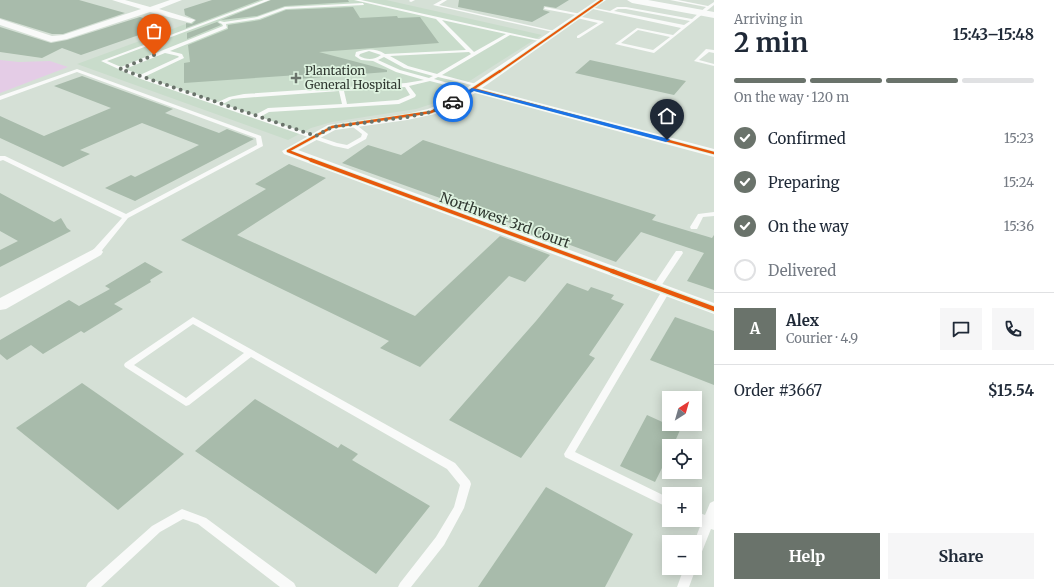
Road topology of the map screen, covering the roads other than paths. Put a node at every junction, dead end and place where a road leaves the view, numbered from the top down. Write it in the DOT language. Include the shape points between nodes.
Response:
graph roads {
  1 [pos="116,0"];
  2 [pos="178,0"];
  3 [pos="268,0"];
  4 [pos="356,0"];
  5 [pos="445,0"];
  6 [pos="602,0"];
  7 [pos="672,0"];
  8 [pos="372,3"];
  9 [pos="714,3"];
  10 [pos="629,4"];
  11 [pos="545,8"];
  12 [pos="590,8"];
  13 [pos="150,10"];
  14 [pos="611,12"];
  15 [pos="709,12"];
  16 [pos="580,16"];
  17 [pos="438,18"];
  18 [pos="190,20"];
  19 [pos="213,20"];
  20 [pos="693,20"];
  21 [pos="0,22"];
  22 [pos="224,23"];
  23 [pos="685,26"];
  24 [pos="557,32"];
  25 [pos="509,34"];
  26 [pos="673,36"];
  27 [pos="579,37"];
  28 [pos="544,41"];
  29 [pos="165,50"];
  30 [pos="714,52"];
  31 [pos="471,53"];
  32 [pos="384,55"];
  33 [pos="374,60"];
  34 [pos="714,65"];
  35 [pos="120,69"];
  36 [pos="438,75"];
  37 [pos="140,76"];
  38 [pos="429,80"];
  39 [pos="406,85"];
  40 [pos="341,89"];
  41 [pos="474,89"];
  42 [pos="0,98"];
  43 [pos="218,104"];
  44 [pos="345,105"];
  45 [pos="257,116"];
  46 [pos="352,124"];
  47 [pos="316,136"];
  48 [pos="714,153"];
  49 [pos="1,157"];
  50 [pos="714,214"];
  51 [pos="126,217"];
  52 [pos="694,226"];
  53 [pos="96,252"];
  54 [pos="679,253"];
  55 [pos="661,289"];
  56 [pos="0,306"];
  57 [pos="714,309"];
  58 [pos="250,353"];
  59 [pos="662,500"];
  60 [pos="714,506"];
  61 [pos="702,520"];
  62 [pos="711,524"];
  63 [pos="702,541"];
  64 [pos="687,575"];
  65 [pos="92,587"];
  66 [pos="290,587"];
  67 [pos="404,587"];
  68 [pos="683,587"];
  1 -- 13 [label="street"];
  2 -- 13 [label="street"];
  3 -- 19 [label="lane"];
  4 -- 8 [label="lane"];
  5 -- 24 [label="lane" via="435,5"];
  6 -- 12 [label="street"];
  7 -- 15 [label="lane"];
  8 -- 17 [label="lane"];
  8 -- 22 [label="lane" via="285,8 258,18"];
  9 -- 15 [label="lane"];
  10 -- 14 [label="lane"];
  10 -- 15 [label="street"];
  10 -- 20 [label="lane"];
  11 -- 16 [label="lane"];
  12 -- 14 [label="lane"];
  12 -- 16 [label="street"];
  13 -- 18 [label="street"];
  13 -- 21 [label="street" via="76,35 51,39"];
  14 -- 23 [label="lane"];
  15 -- 20 [label="lane"];
  16 -- 24 [label="street"];
  16 -- 27 [label="lane" via="602,22"];
  17 -- 25 [label="lane"];
  17 -- 31 [label="lane"];
  19 -- 22 [label="lane"];
  19 -- 35 [label="lane" via="102,61"];
  20 -- 23 [label="lane"];
  22 -- 29 [label="lane" via="225,28"];
  23 -- 26 [label="lane"];
  24 -- 28 [label="street"];
  25 -- 28 [label="lane"];
  25 -- 31 [label="lane"];
  26 -- 26 [label="lane" via="638,29 617,44 654,52"];
  28 -- 41 [label="street"];
  29 -- 35 [label="lane"];
  29 -- 37 [label="lane" via="182,58"];
  30 -- 34 [label="lane" via="708,50 696,61"];
  31 -- 32 [label="lane"];
  31 -- 36 [label="lane"];
  32 -- 33 [label="lane"];
  32 -- 33 [label="lane" via="369,50 357,54 360,59"];
  32 -- 36 [label="lane" via="406,67"];
  33 -- 38 [label="lane" via="398,71"];
  35 -- 37 [label="lane"];
  36 -- 38 [label="lane"];
  36 -- 41 [label="lane"];
  37 -- 43 [label="lane"];
  38 -- 39 [label="lane"];
  38 -- 41 [label="lane"];
  39 -- 40 [label="lane"];
  39 -- 44 [label="lane" via="413,95 407,100"];
  40 -- 43 [label="lane" via="244,96"];
  40 -- 44 [label="lane"];
  41 -- 46 [label="street" via="431,112"];
  41 -- 48 [label="street"];
  42 -- 51 [label="lane" via="77,70 260,137 260,146"];
  43 -- 45 [label="lane"];
  44 -- 45 [label="lane" via="268,110"];
  45 -- 47 [label="lane"];
  46 -- 47 [label="street" via="332,127"];
  46 -- 47 [label="lane" via="365,134 364,138 348,147"];
  47 -- 55 [label="street, Northwest 3rd Court" via="288,151"];
  49 -- 51 [label="lane"];
  50 -- 52 [label="lane" via="700,215"];
  51 -- 53 [label="lane"];
  53 -- 56 [label="street"];
  54 -- 55 [label="lane"];
  55 -- 57 [label="street, Northwest 3rd Court"];
  55 -- 59 [label="lane" via="569,454"];
  58 -- 58 [label="lane" via="186,403 128,365 193,320"];
  58 -- 67 [label="lane" via="450,466 466,484 459,508 440,541"];
  60 -- 62 [label="lane"];
  61 -- 62 [label="lane"];
  62 -- 63 [label="lane"];
  64 -- 68 [label="lane"];
  65 -- 66 [label="lane" via="156,529 182,514 202,521"];
}
